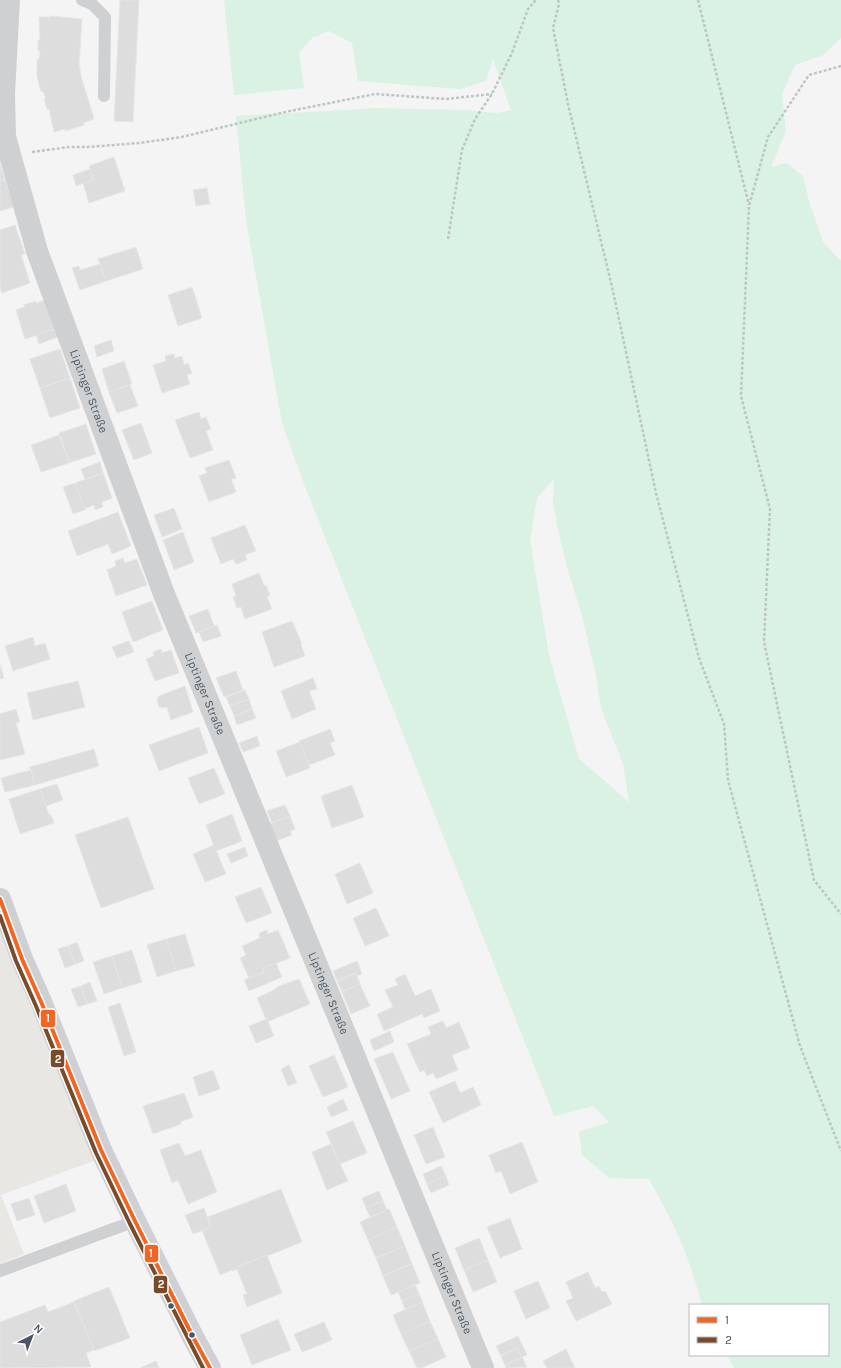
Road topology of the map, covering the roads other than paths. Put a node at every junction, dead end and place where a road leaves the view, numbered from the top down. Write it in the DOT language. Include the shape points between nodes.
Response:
graph roads {
  1 [pos="9,0"];
  2 [pos="82,0"];
  3 [pos="104,96"];
  4 [pos="5,142"];
  5 [pos="0,899"];
  6 [pos="135,1221"];
  7 [pos="0,1271"];
  8 [pos="210,1368"];
  9 [pos="483,1368"];
  1 -- 4 [label="street, Liptinger Straße" via="4,94"];
  2 -- 3 [label="lane" via="92,4 105,17"];
  4 -- 9 [label="street, Liptinger Straße" via="37,251 164,594"];
  5 -- 6 [label="street" via="101,1150"];
  6 -- 7 [label="lane"];
  6 -- 8 [label="street"];
}
